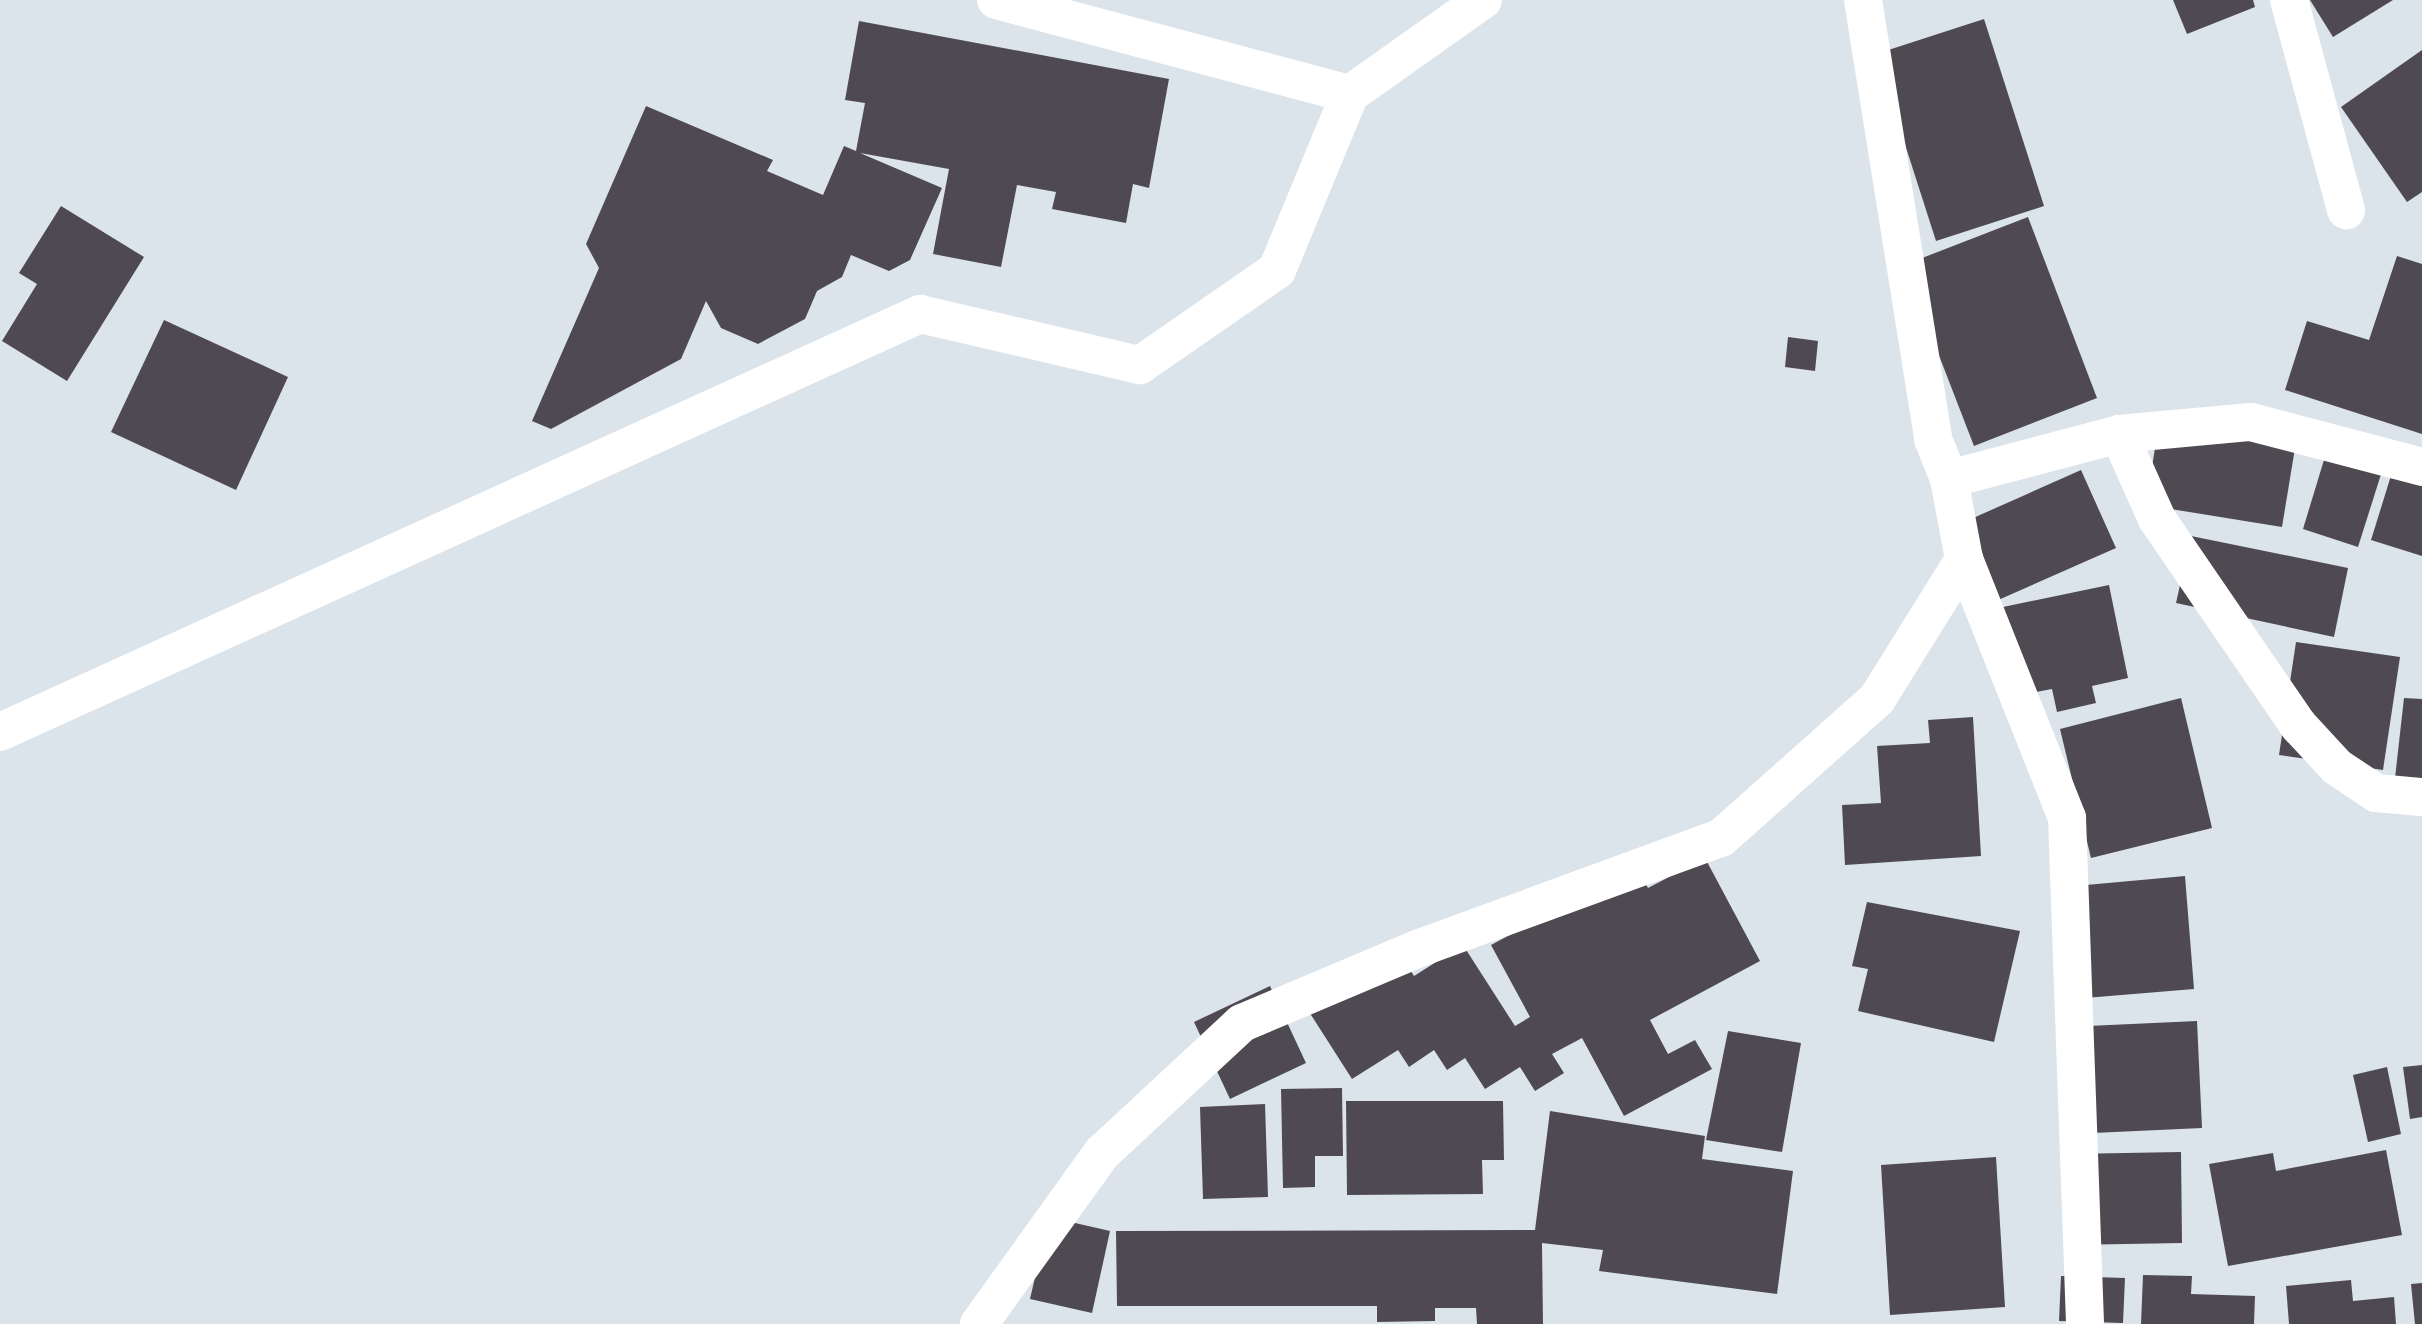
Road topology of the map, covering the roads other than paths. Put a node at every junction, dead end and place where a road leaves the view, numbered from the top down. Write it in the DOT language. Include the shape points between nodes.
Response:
graph roads {
  1 [pos="996,0"];
  2 [pos="1483,0"];
  3 [pos="1862,0"];
  4 [pos="2289,0"];
  5 [pos="1038,6"];
  6 [pos="1350,94"];
  7 [pos="2346,210"];
  8 [pos="2119,434"];
  9 [pos="2422,467"];
  10 [pos="1949,479"];
  11 [pos="1964,558"];
  12 [pos="0,732"];
  13 [pos="2422,797"];
  14 [pos="978,1324"];
  15 [pos="2085,1324"];
  1 -- 5 [label="street"];
  2 -- 6 [label="street"];
  3 -- 10 [label="street" via="1933,439"];
  4 -- 7 [label="street"];
  5 -- 6 [label="street"];
  6 -- 12 [label="street" via="1277,270 1140,364 920,314"];
  8 -- 9 [label="street" via="2251,422"];
  8 -- 10 [label="street"];
  8 -- 13 [label="street" via="2157,520 2299,726 2337,767 2376,793"];
  10 -- 11 [label="street"];
  11 -- 14 [label="street" via="1877,699 1720,838 1417,948 1242,1023 1102,1153"];
  11 -- 15 [label="street" via="2068,818"];
}
